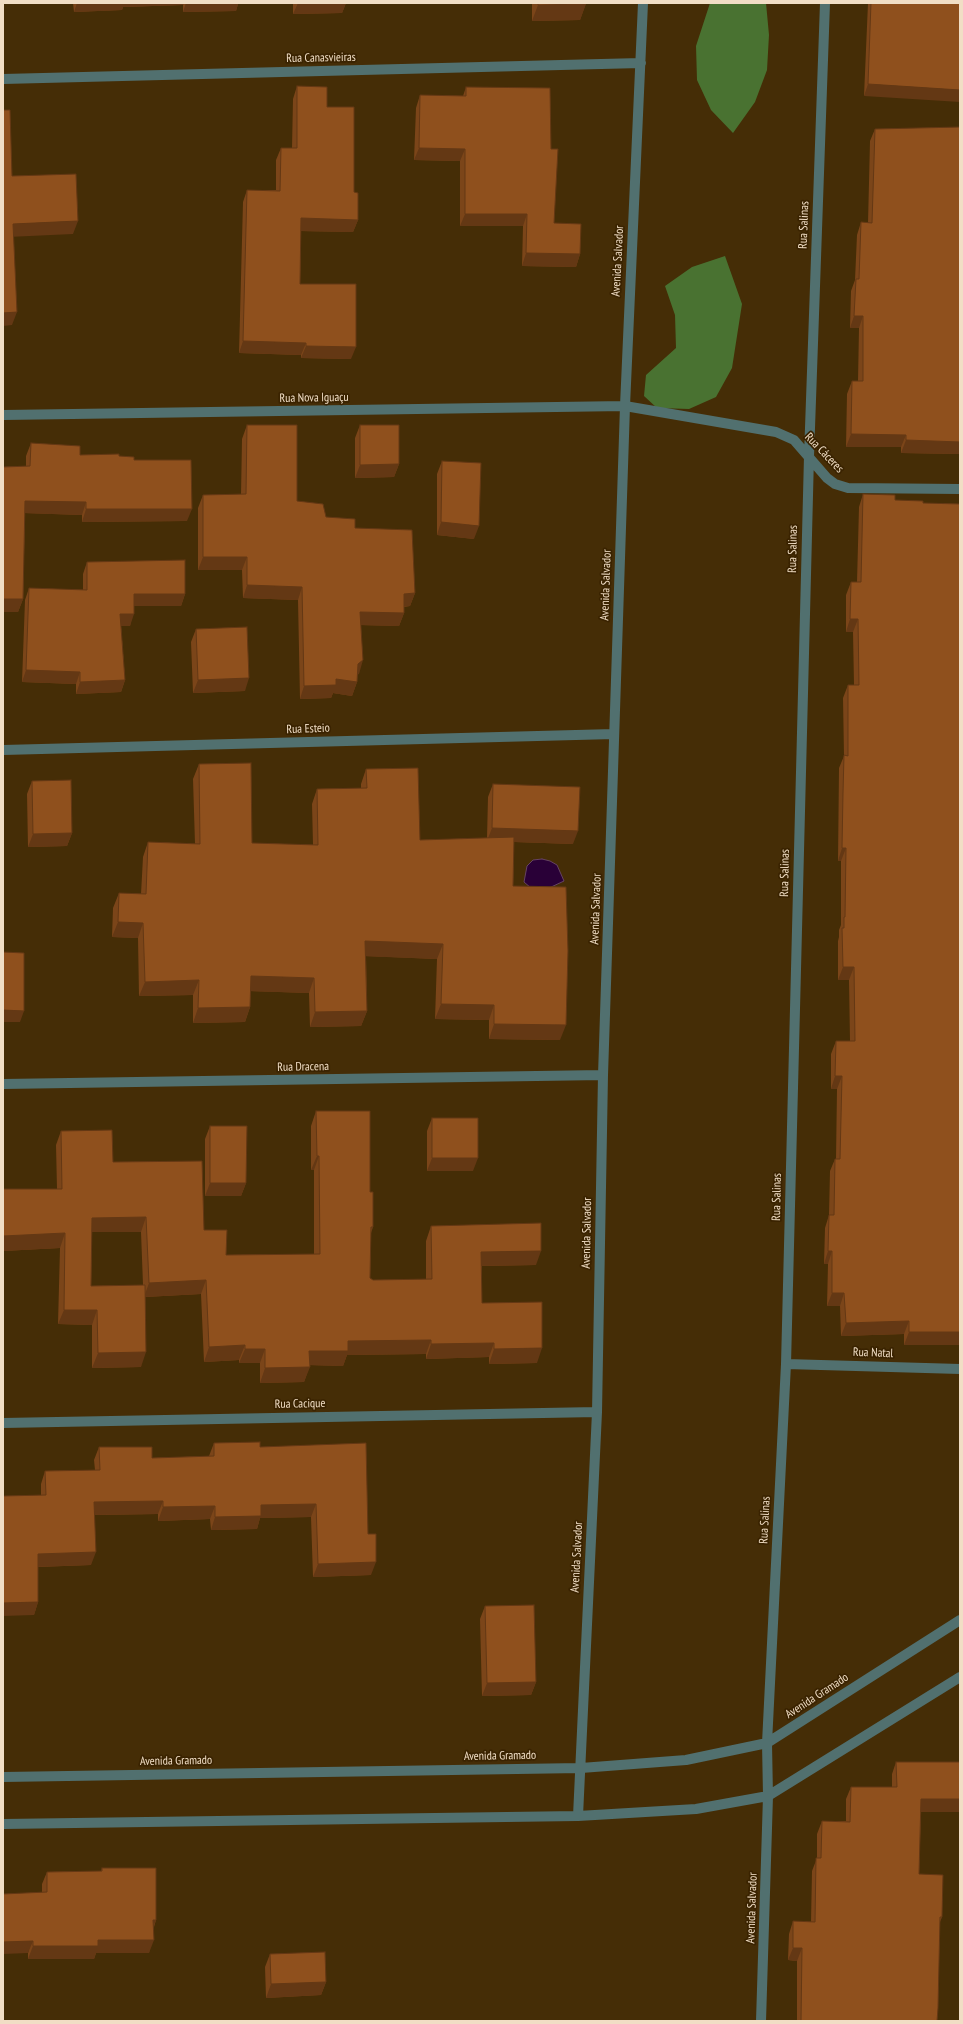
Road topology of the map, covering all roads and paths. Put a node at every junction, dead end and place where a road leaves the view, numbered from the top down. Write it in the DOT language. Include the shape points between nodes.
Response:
graph roads {
  1 [pos="643,3"];
  2 [pos="825,3"];
  3 [pos="641,63"];
  4 [pos="3,79"];
  5 [pos="625,406"];
  6 [pos="3,415"];
  7 [pos="809,456"];
  8 [pos="960,489"];
  9 [pos="614,734"];
  10 [pos="3,750"];
  11 [pos="603,1075"];
  12 [pos="3,1084"];
  13 [pos="786,1364"];
  14 [pos="960,1369"];
  15 [pos="597,1412"];
  16 [pos="3,1423"];
  17 [pos="960,1620"];
  18 [pos="960,1677"];
  19 [pos="767,1743"];
  20 [pos="581,1768"];
  21 [pos="3,1777"];
  22 [pos="768,1796"];
  23 [pos="578,1816"];
  24 [pos="3,1824"];
  25 [pos="761,2021"];
  1 -- 3 [label="street, Avenida Salvador"];
  2 -- 7 [label="street, Rua Salinas"];
  3 -- 4 [label="street, Rua Canasvieiras"];
  3 -- 5 [label="street, Avenida Salvador"];
  5 -- 6 [label="street, Rua Nova Iguaçu"];
  5 -- 7 [label="street, Rua Cáceres" via="776,432 794,440"];
  5 -- 9 [label="street, Avenida Salvador"];
  7 -- 8 [label="street, Rua Cáceres" via="827,478 848,488"];
  7 -- 13 [label="street, Rua Salinas"];
  9 -- 10 [label="street, Rua Esteio"];
  9 -- 11 [label="street, Avenida Salvador"];
  11 -- 12 [label="street, Rua Dracena"];
  11 -- 15 [label="street, Avenida Salvador"];
  13 -- 14 [label="street, Rua Natal"];
  13 -- 19 [label="street, Rua Salinas"];
  15 -- 16 [label="street, Rua Cacique"];
  15 -- 20 [label="street, Avenida Salvador"];
  17 -- 19 [label="street, Avenida Gramado"];
  18 -- 22 [label="street"];
  19 -- 20 [label="street, Avenida Gramado" via="686,1760"];
  19 -- 22 [label="street, Rua Salinas"];
  20 -- 21 [label="street, Avenida Gramado"];
  20 -- 23 [label="street, Avenida Salvador"];
  22 -- 23 [label="street" via="696,1810"];
  22 -- 25 [label="street, Avenida Salvador"];
  23 -- 24 [label="street"];
}
